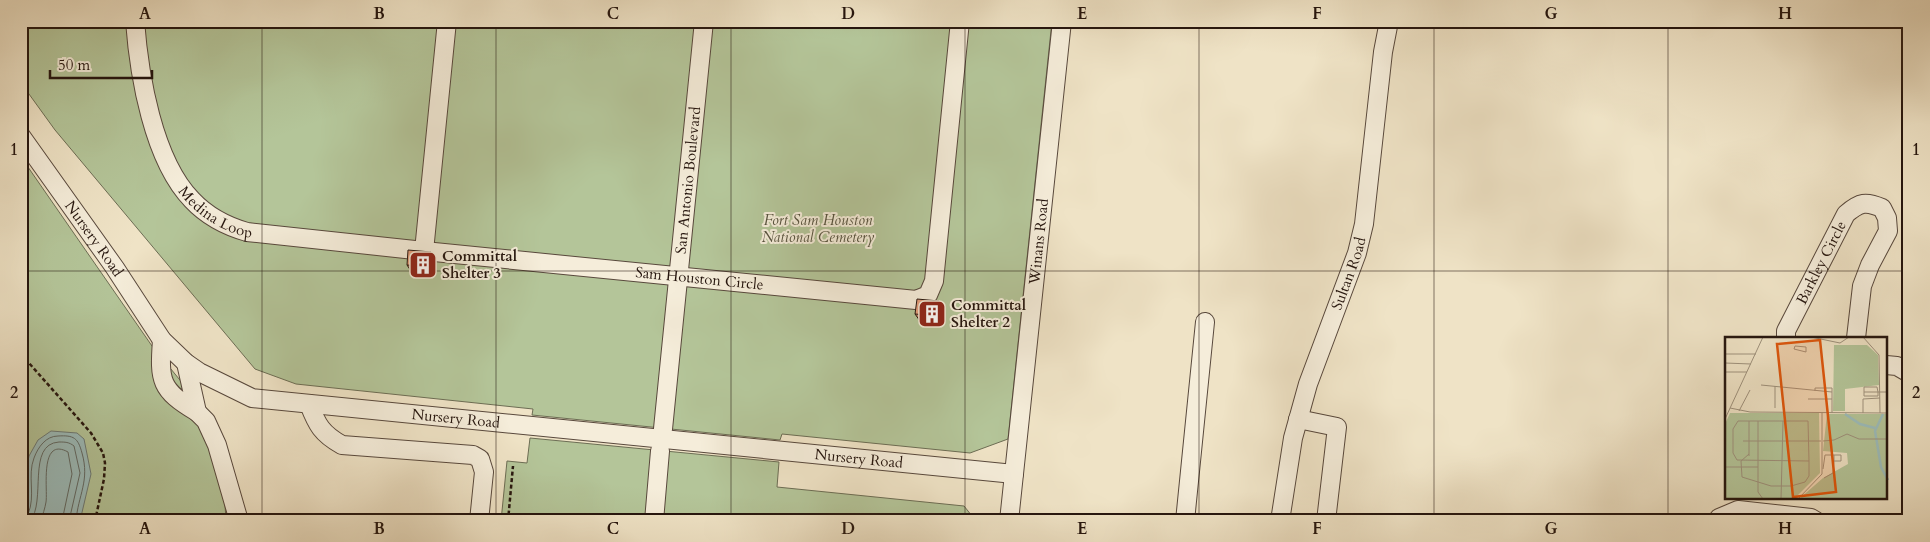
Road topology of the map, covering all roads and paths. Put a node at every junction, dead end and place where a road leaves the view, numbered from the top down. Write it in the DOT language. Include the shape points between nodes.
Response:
graph roads {
  1 [pos="135,21"];
  2 [pos="448,21"];
  3 [pos="704,21"];
  4 [pos="960,21"];
  5 [pos="1062,21"];
  6 [pos="1389,21"];
  7 [pos="21,136"];
  8 [pos="424,251"];
  9 [pos="679,276"];
  10 [pos="1205,322"];
  11 [pos="1786,337"];
  12 [pos="1856,337"];
  13 [pos="162,340"];
  14 [pos="21,354"];
  15 [pos="186,363"];
  16 [pos="1888,365"];
  17 [pos="1909,373"];
  18 [pos="308,404"];
  19 [pos="197,412"];
  20 [pos="1298,419"];
  21 [pos="663,429"];
  22 [pos="660,451"];
  23 [pos="513,466"];
  24 [pos="1014,474"];
  25 [pos="95,521"];
  26 [pos="239,521"];
  27 [pos="479,521"];
  28 [pos="508,521"];
  29 [pos="654,521"];
  30 [pos="1009,521"];
  31 [pos="1186,521"];
  32 [pos="1280,521"];
  33 [pos="1326,521"];
  34 [pos="1717,521"];
  35 [pos="1816,521"];
  1 -- 8 [label="street, Medina Loop" via="145,91 158,138 181,186 202,209 225,224 247,232"];
  2 -- 8 [label="street"];
  3 -- 9 [label="street, San Antonio Boulevard"];
  4 -- 9 [label="street, Sam Houston Circle" via="934,281 928,295 912,300"];
  5 -- 24 [label="street, Winans Road"];
  6 -- 20 [label="street, Sultan Road" via="1364,224 1357,254"];
  7 -- 13 [label="street, Nursery Road"];
  8 -- 9 [label="street, Sam Houston Circle"];
  9 -- 21 [label="street, San Antonio Boulevard"];
  10 -- 31 [label="street"];
  11 -- 12 [label="street, Barkley Circle" via="1786,331 1846,214 1854,207 1869,202 1882,208 1888,218 1888,231 1862,286"];
  13 -- 15 [label="street, Nursery Road"];
  13 -- 19 [label="street" via="160,366 168,392"];
  14 -- 25 [label="path" via="91,433 103,453 104,478"];
  15 -- 18 [label="street, Nursery Road" via="252,398"];
  15 -- 19 [label="street"];
  16 -- 17 [label="street"];
  18 -- 24 [label="street, Nursery Road"];
  18 -- 27 [label="street" via="317,425 330,439 342,445 473,455 480,459 484,472"];
  19 -- 26 [label="street" via="206,421 217,445"];
  20 -- 32 [label="street, Sultan Road" via="1292,438"];
  20 -- 33 [label="street" via="1337,427"];
  22 -- 29 [label="street"];
  23 -- 28 [label="path"];
  24 -- 30 [label="street, Winans Road"];
  34 -- 35 [label="street" via="1738,510"];
}
